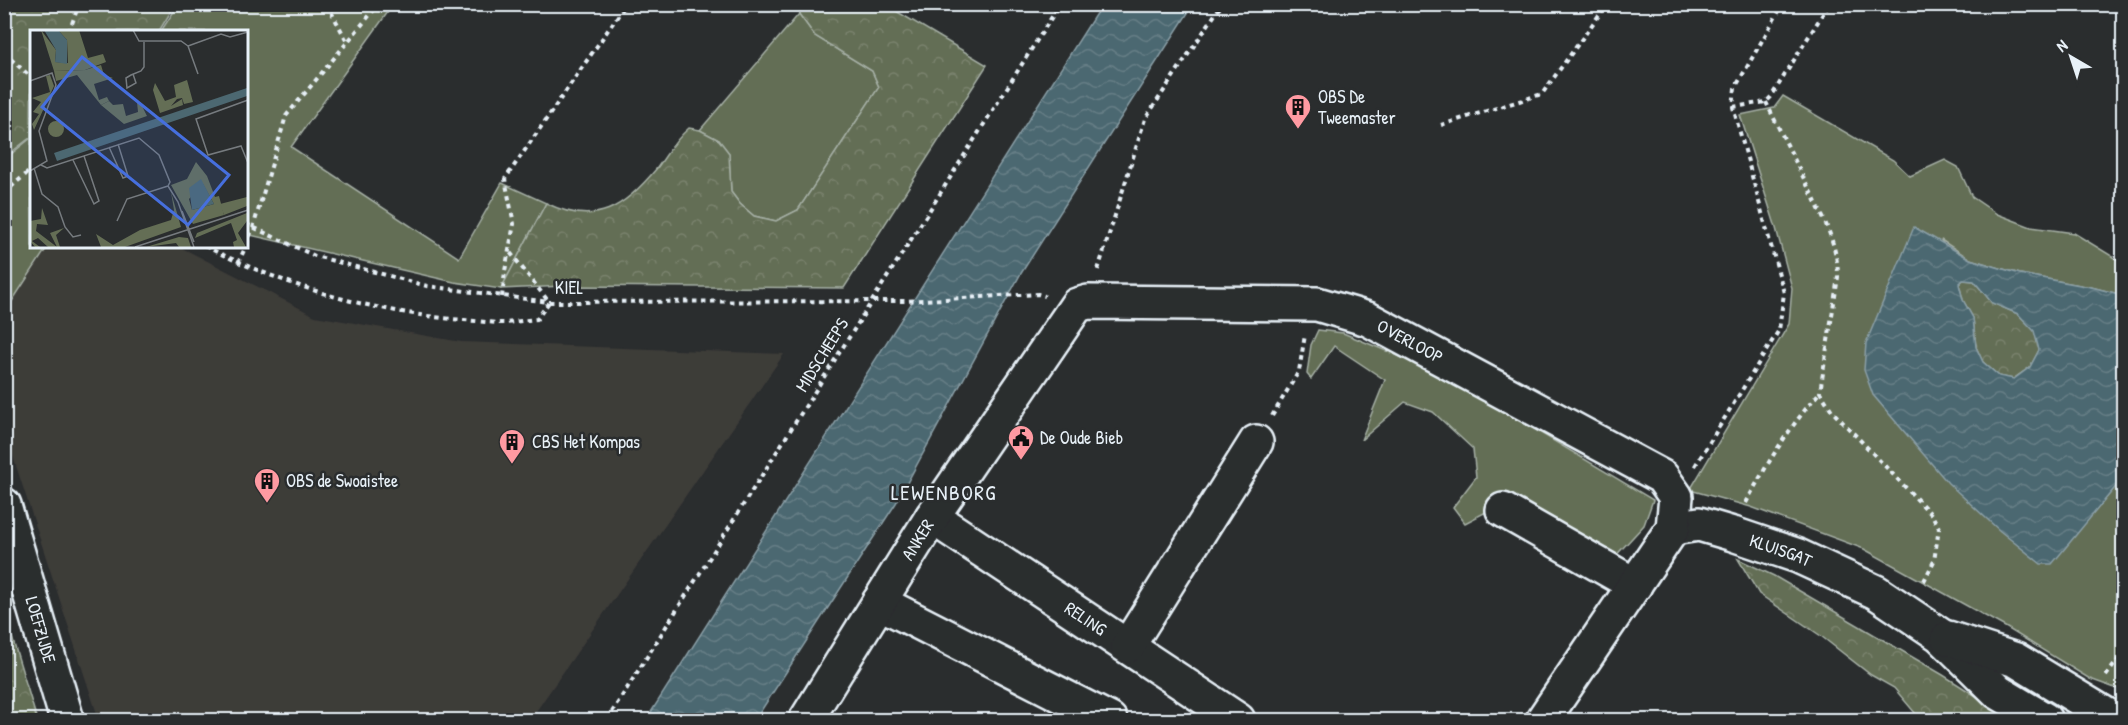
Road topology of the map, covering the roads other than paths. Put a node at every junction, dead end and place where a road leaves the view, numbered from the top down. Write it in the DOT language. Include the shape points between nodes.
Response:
graph roads {
  1 [pos="1083,304"];
  2 [pos="1256,442"];
  3 [pos="4,505"];
  4 [pos="1503,510"];
  5 [pos="1674,513"];
  6 [pos="932,518"];
  7 [pos="1635,585"];
  8 [pos="879,602"];
  9 [pos="1940,635"];
  10 [pos="1128,646"];
  11 [pos="67,720"];
  12 [pos="806,720"];
  13 [pos="1110,720"];
  14 [pos="1238,720"];
  15 [pos="1544,720"];
  16 [pos="2045,720"];
  17 [pos="2115,720"];
  1 -- 5 [label="street, OVERLOOP" via="1317,304 1368,319 1662,477"];
  1 -- 6 [label="street, ANKER"];
  2 -- 10 [label="street"];
  3 -- 11 [label="street, LOEFZIJDE"];
  4 -- 7 [label="street"];
  5 -- 7 [label="street"];
  5 -- 9 [label="street, KLUISGAT" via="1798,556 1876,591"];
  6 -- 8 [label="street, ANKER"];
  6 -- 10 [label="street, RELING"];
  7 -- 15 [label="street"];
  8 -- 12 [label="street, ANKER"];
  8 -- 13 [label="street"];
  9 -- 16 [label="street, KLUISGAT" via="1998,692"];
  9 -- 17 [label="street, KLUISGAT" via="2016,660"];
  10 -- 14 [label="street, RELING"];
}
